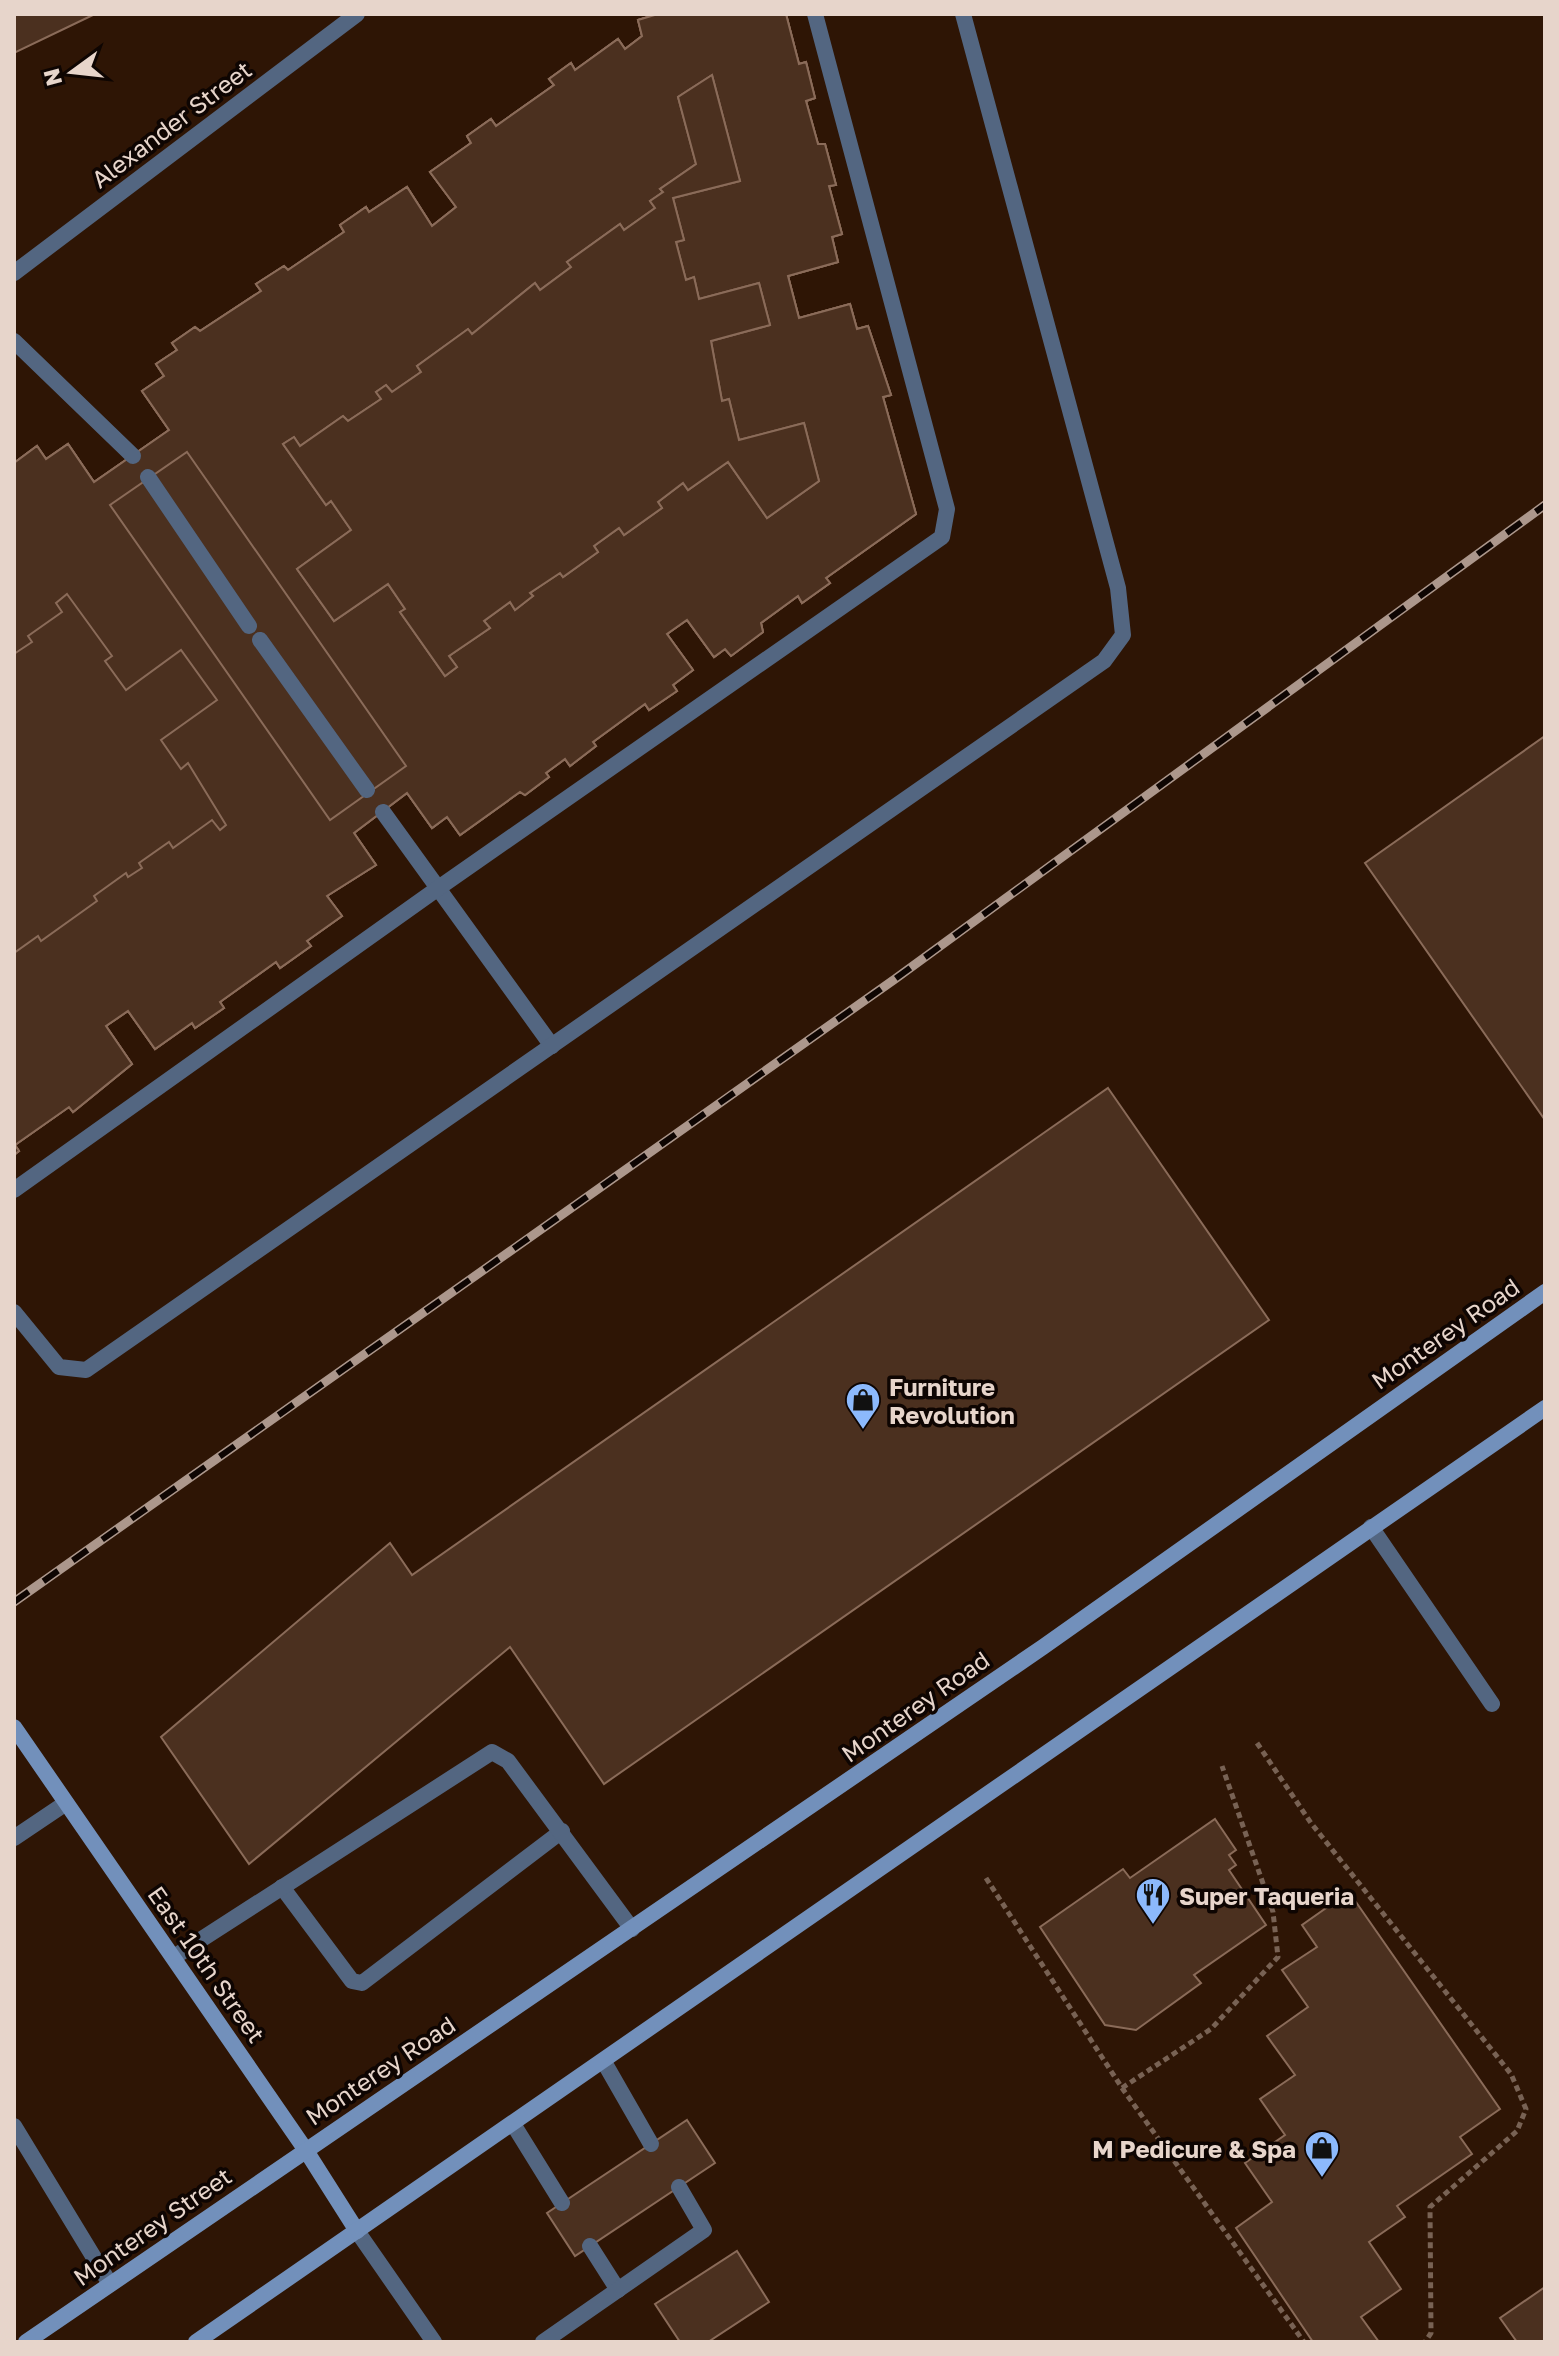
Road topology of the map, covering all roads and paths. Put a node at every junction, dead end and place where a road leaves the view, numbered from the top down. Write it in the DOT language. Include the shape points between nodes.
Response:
graph roads {
  1 [pos="357,14"];
  2 [pos="815,14"];
  3 [pos="963,14"];
  4 [pos="14,273"];
  5 [pos="14,341"];
  6 [pos="133,456"];
  7 [pos="148,477"];
  8 [pos="249,626"];
  9 [pos="260,640"];
  10 [pos="367,790"];
  11 [pos="383,812"];
  12 [pos="437,889"];
  13 [pos="552,1046"];
  14 [pos="14,1190"];
  15 [pos="1545,1292"];
  16 [pos="14,1312"];
  17 [pos="1545,1408"];
  18 [pos="1371,1527"];
  19 [pos="1492,1704"];
  20 [pos="14,1727"];
  21 [pos="1257,1743"];
  22 [pos="1222,1766"];
  23 [pos="66,1803"];
  24 [pos="562,1831"];
  25 [pos="14,1838"];
  26 [pos="986,1878"];
  27 [pos="282,1887"];
  28 [pos="632,1929"];
  29 [pos="174,1957"];
  30 [pos="604,2062"];
  31 [pos="1122,2088"];
  32 [pos="513,2124"];
  33 [pos="14,2126"];
  34 [pos="651,2144"];
  35 [pos="305,2149"];
  36 [pos="679,2187"];
  37 [pos="562,2203"];
  38 [pos="357,2231"];
  39 [pos="590,2246"];
  40 [pos="110,2284"];
  41 [pos="618,2290"];
  42 [pos="26,2342"];
  43 [pos="196,2342"];
  44 [pos="434,2342"];
  45 [pos="543,2342"];
  46 [pos="1304,2342"];
  47 [pos="1425,2342"];
  1 -- 4 [label="street, Alexander Street"];
  2 -- 12 [label="street" via="947,509 942,537"];
  3 -- 13 [label="street" via="1118,588 1123,635 1104,661"];
  5 -- 6 [label="street"];
  7 -- 8 [label="street"];
  9 -- 10 [label="street"];
  11 -- 12 [label="street"];
  12 -- 13 [label="street"];
  12 -- 14 [label="street"];
  13 -- 16 [label="street" via="86,1370 59,1367"];
  15 -- 28 [label="main road, Monterey Road"];
  17 -- 18 [label="main road"];
  18 -- 19 [label="street"];
  18 -- 30 [label="main road"];
  20 -- 23 [label="main road, East 10th Street"];
  21 -- 47 [label="path" via="1311,1823 1511,2074 1526,2109 1517,2131 1430,2207 1431,2333"];
  22 -- 31 [label="path" via="1273,1912 1278,1957 1211,2029"];
  23 -- 25 [label="street"];
  23 -- 29 [label="main road, East 10th Street"];
  24 -- 27 [label="street" via="508,1761 492,1752"];
  24 -- 27 [label="street" via="362,1983 352,1981"];
  24 -- 28 [label="street"];
  26 -- 31 [label="path"];
  27 -- 29 [label="street"];
  28 -- 35 [label="main road, Monterey Road"];
  29 -- 35 [label="main road, East 10th Street"];
  30 -- 32 [label="main road"];
  30 -- 34 [label="street"];
  31 -- 46 [label="path"];
  32 -- 37 [label="street"];
  32 -- 38 [label="main road"];
  33 -- 40 [label="street"];
  35 -- 38 [label="main road, East 10th Street"];
  35 -- 40 [label="main road, Monterey Street"];
  36 -- 41 [label="street" via="704,2230"];
  38 -- 43 [label="main road"];
  38 -- 44 [label="street"];
  39 -- 41 [label="street"];
  40 -- 42 [label="main road, Monterey Street"];
  41 -- 45 [label="street"];
}
